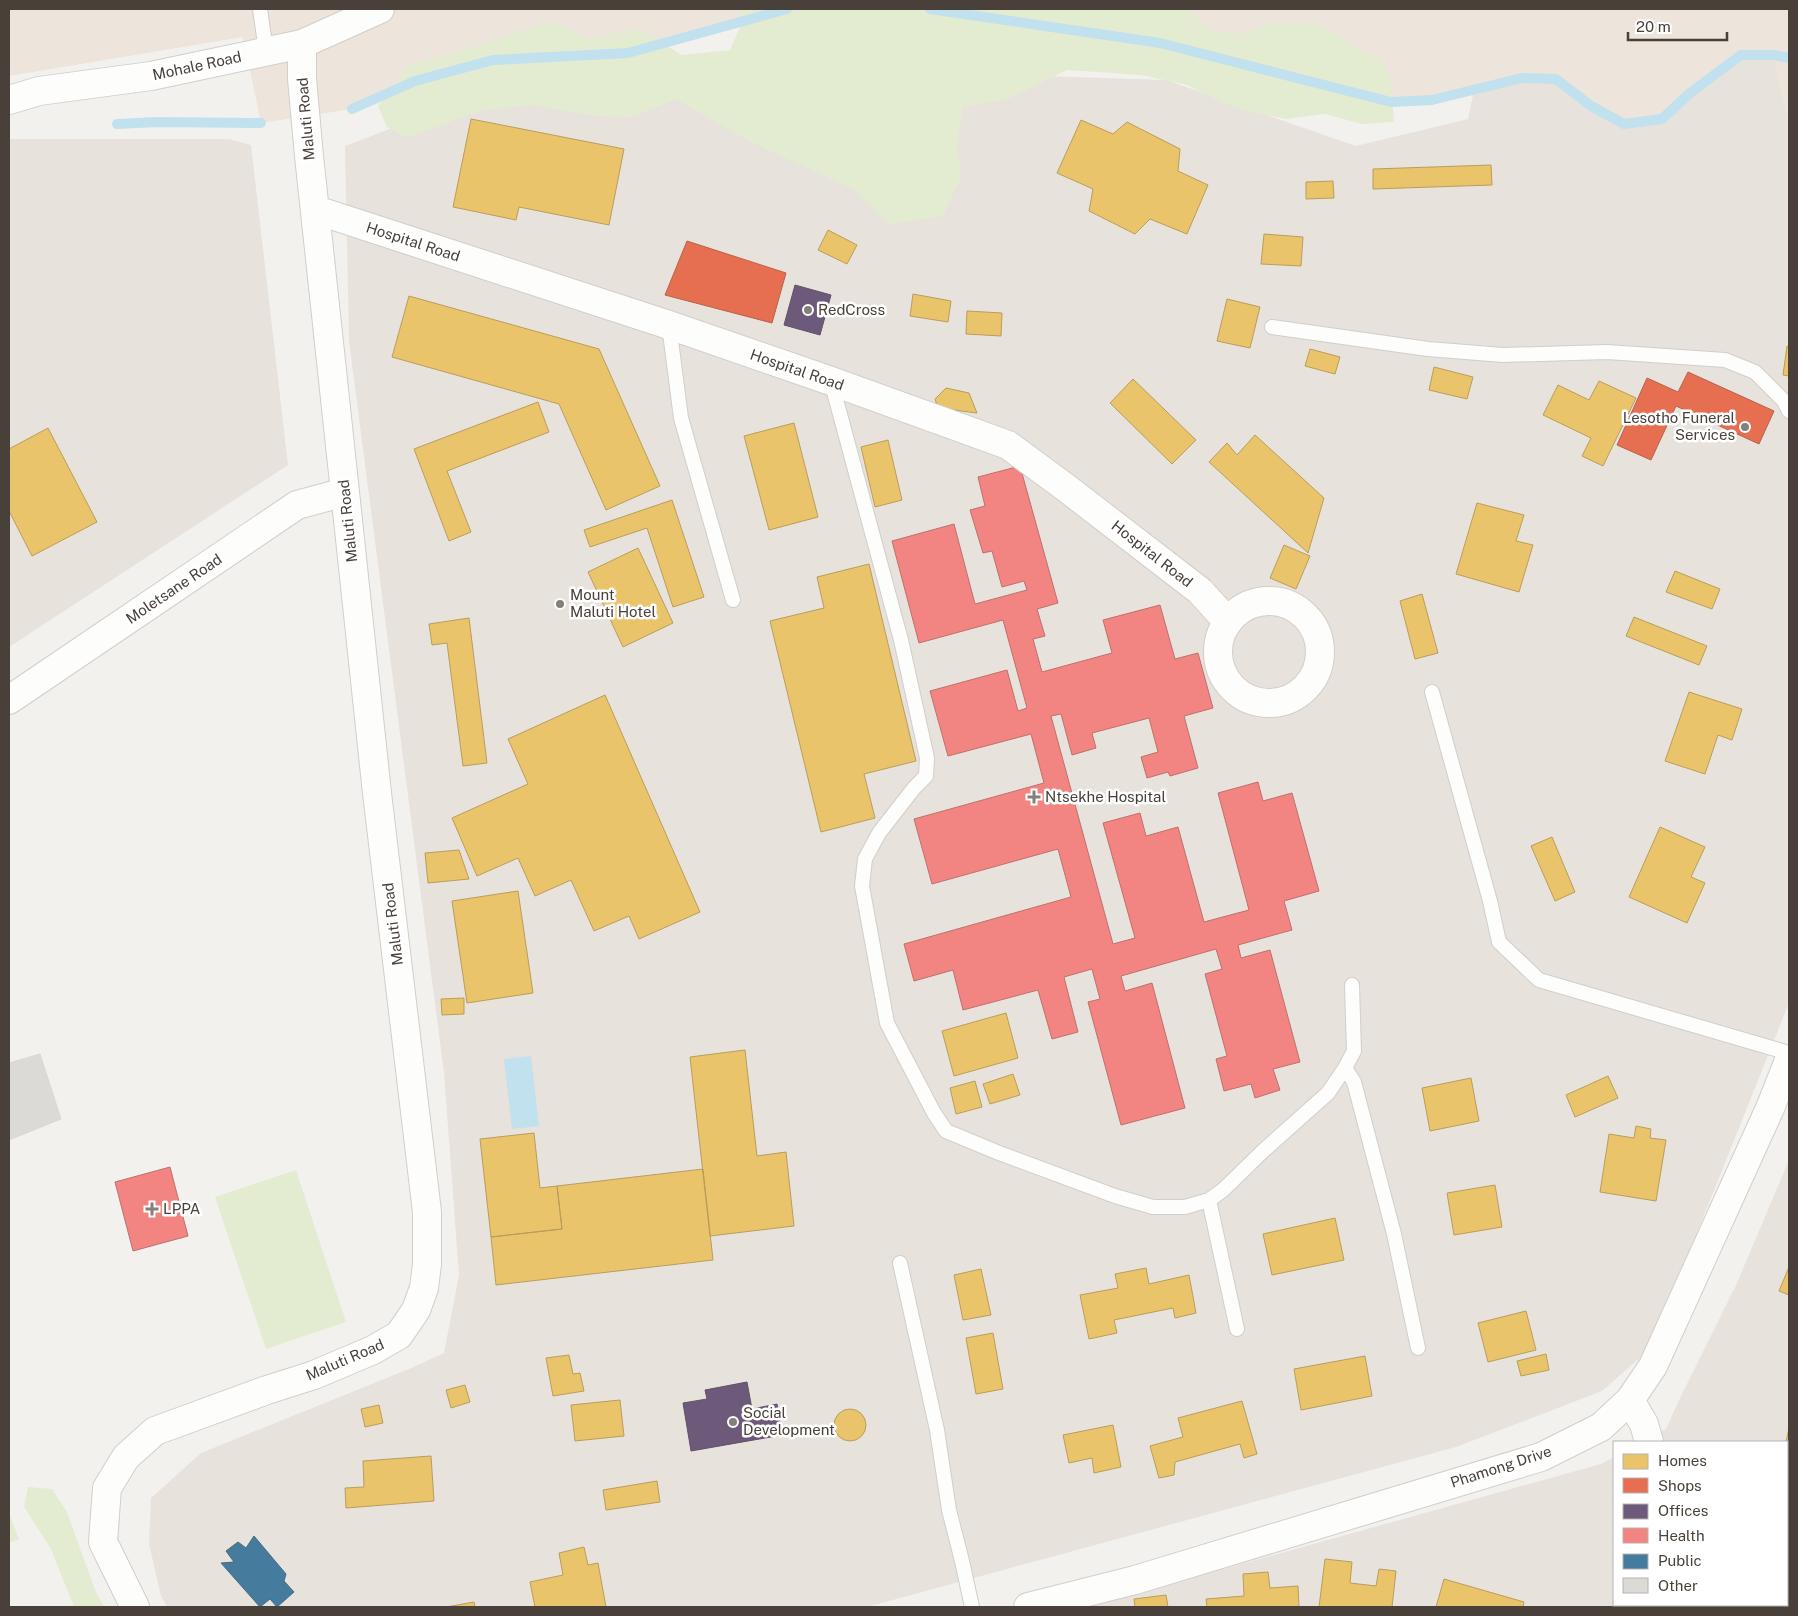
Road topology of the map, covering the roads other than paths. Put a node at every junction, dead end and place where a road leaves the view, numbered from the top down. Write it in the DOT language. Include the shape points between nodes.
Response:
graph roads {
  1 [pos="260,9"];
  2 [pos="380,9"];
  3 [pos="302,44"];
  4 [pos="266,51"];
  5 [pos="9,100"];
  6 [pos="316,210"];
  7 [pos="669,326"];
  8 [pos="1272,327"];
  9 [pos="831,381"];
  10 [pos="1789,411"];
  11 [pos="345,492"];
  12 [pos="732,600"];
  13 [pos="1228,622"];
  14 [pos="1432,692"];
  15 [pos="9,700"];
  16 [pos="1352,985"];
  17 [pos="1789,1054"];
  18 [pos="1789,1060"];
  19 [pos="1345,1068"];
  20 [pos="1209,1200"];
  21 [pos="900,1263"];
  22 [pos="1236,1329"];
  23 [pos="1418,1348"];
  24 [pos="1630,1400"];
  25 [pos="1648,1441"];
  26 [pos="136,1607"];
  27 [pos="972,1607"];
  28 [pos="1028,1607"];
  1 -- 4 [label="lane"];
  2 -- 3 [label="street, Mohale Road"];
  3 -- 4 [label="street, Mohale Road"];
  3 -- 6 [label="street, Maluti Road" via="302,79"];
  4 -- 5 [label="street, Mohale Road" via="151,76 40,91"];
  6 -- 7 [label="street, Hospital Road"];
  6 -- 11 [label="street, Maluti Road"];
  7 -- 9 [label="street, Hospital Road"];
  7 -- 12 [label="lane" via="681,418"];
  8 -- 10 [label="lane" via="1428,349 1503,355 1607,352 1725,360 1755,372"];
  9 -- 13 [label="street, Hospital Road" via="1008,445 1200,591"];
  9 -- 20 [label="lane" via="901,640 927,758 926,776 880,833 865,859 862,886 886,1023 946,1131 1115,1196 1153,1207 1185,1207"];
  11 -- 15 [label="street, Moletsane Road" via="297,505"];
  11 -- 26 [label="street, Maluti Road" via="427,1212 424,1288 416,1310 399,1335 374,1350 314,1375 155,1430 126,1457 107,1488 103,1542"];
  14 -- 17 [label="lane" via="1499,942 1540,980"];
  16 -- 19 [label="lane" via="1354,1051"];
  18 -- 24 [label="street, Phamong Drive" via="1653,1366"];
  19 -- 20 [label="lane" via="1328,1093 1224,1190"];
  19 -- 23 [label="lane" via="1354,1082 1394,1234"];
  20 -- 22 [label="lane"];
  21 -- 27 [label="lane" via="937,1430 949,1510"];
  24 -- 25 [label="street" via="1644,1424"];
  24 -- 28 [label="street, Phamong Drive" via="1600,1427 1541,1457 1135,1580"];
}
